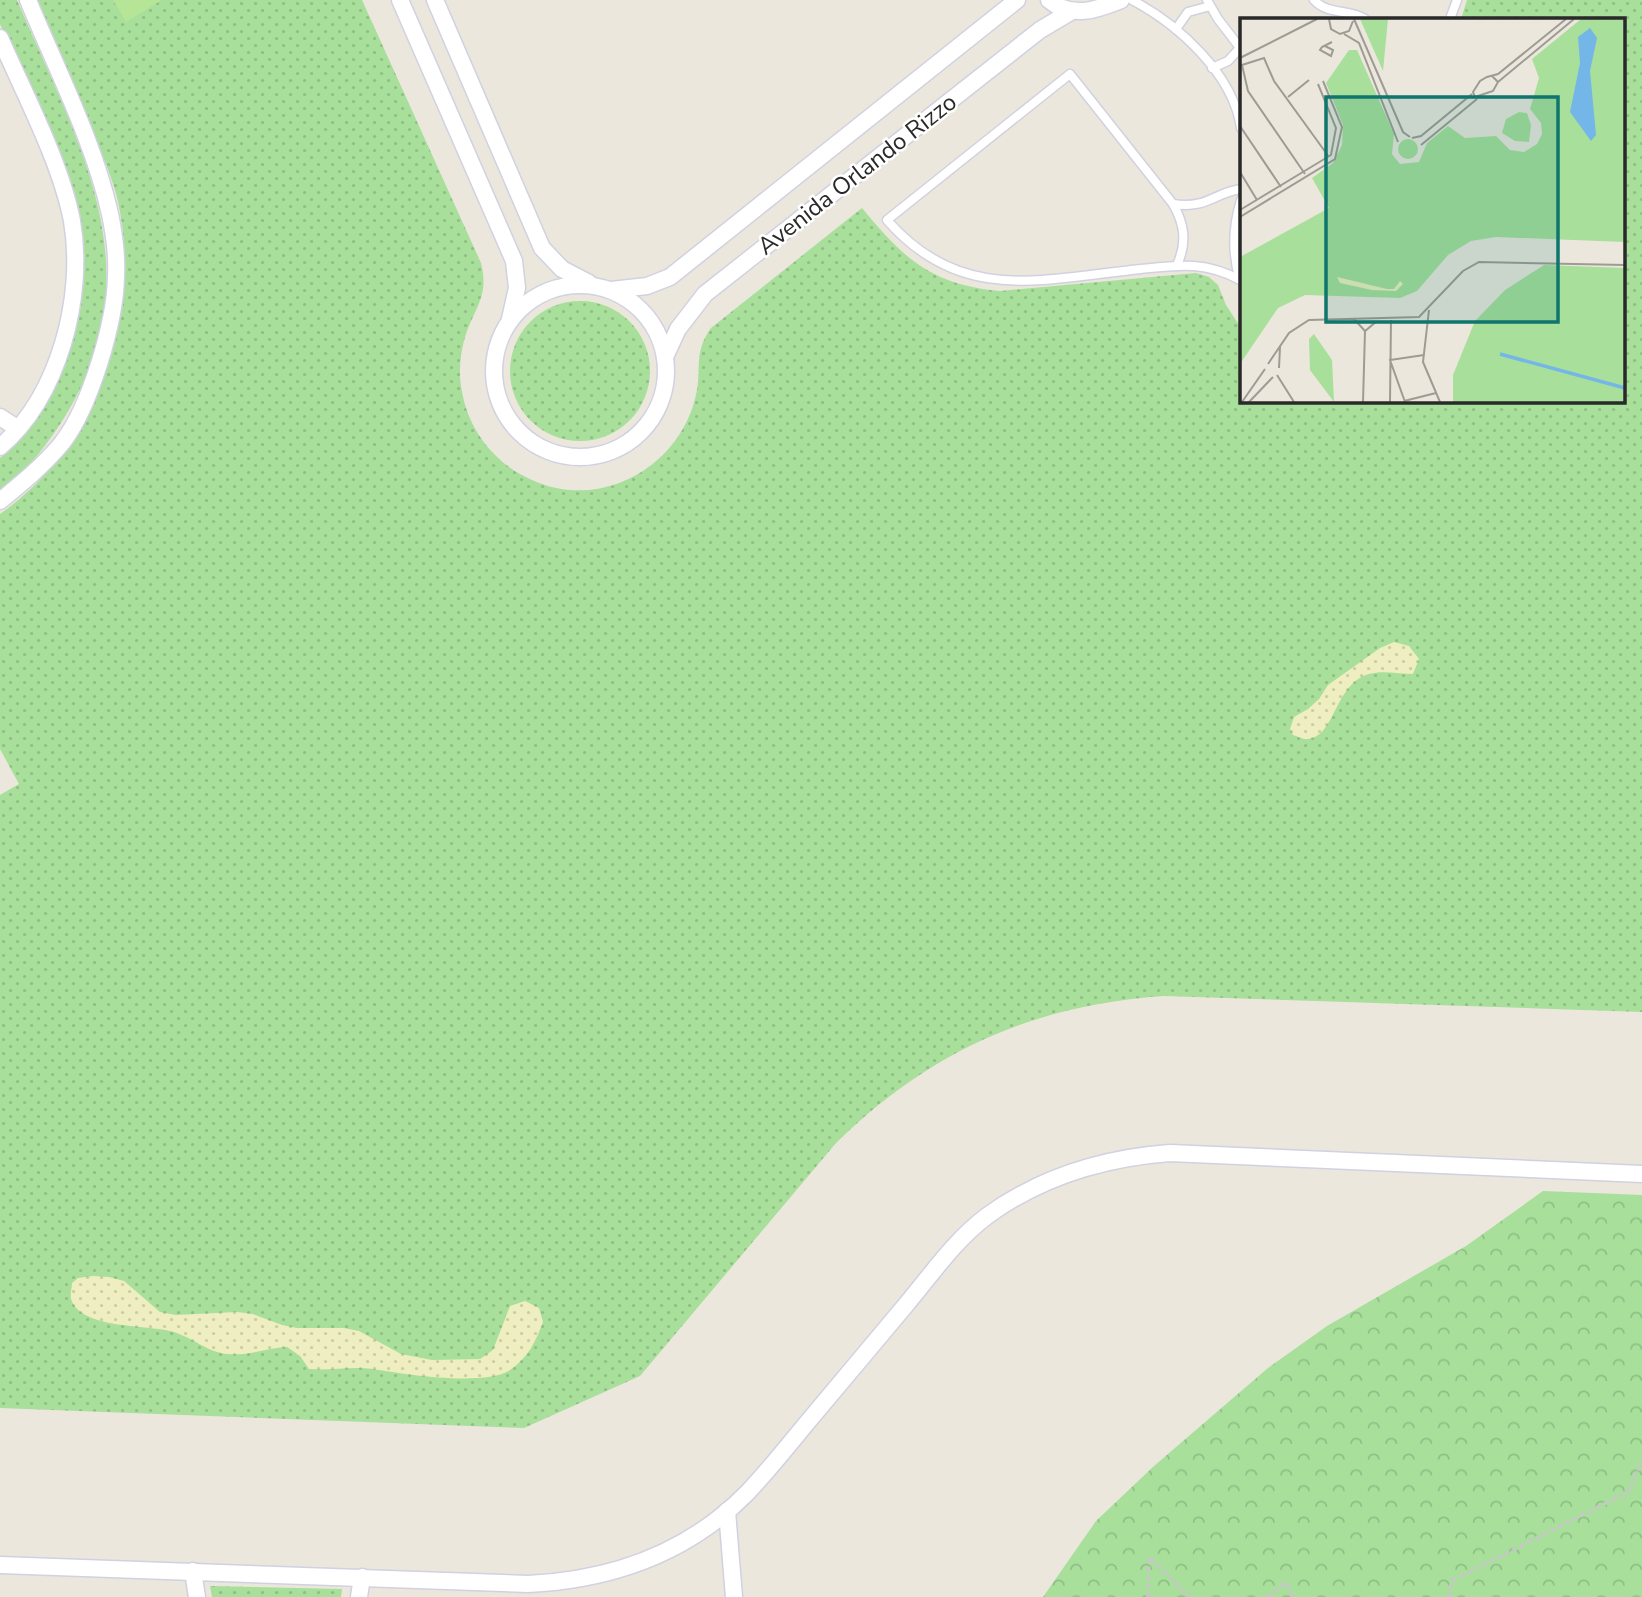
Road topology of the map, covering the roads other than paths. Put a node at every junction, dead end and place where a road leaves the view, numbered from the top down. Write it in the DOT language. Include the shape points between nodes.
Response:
graph roads {
  1 [pos="28,0"];
  2 [pos="400,0"];
  3 [pos="435,0"];
  4 [pos="1017,0"];
  5 [pos="1049,0"];
  6 [pos="1121,0"];
  7 [pos="1132,0"];
  8 [pos="1314,0"];
  9 [pos="1457,0"];
  10 [pos="1209,3"];
  11 [pos="1072,11"];
  12 [pos="1363,18"];
  13 [pos="1450,18"];
  14 [pos="1176,29"];
  15 [pos="0,38"];
  16 [pos="1240,47"];
  17 [pos="1240,49"];
  18 [pos="1212,68"];
  19 [pos="1240,125"];
  20 [pos="1240,190"];
  21 [pos="1173,204"];
  22 [pos="1240,205"];
  23 [pos="1177,265"];
  24 [pos="1240,277"];
  25 [pos="1240,282"];
  26 [pos="602,288"];
  27 [pos="510,319"];
  28 [pos="665,357"];
  29 [pos="0,417"];
  30 [pos="17,428"];
  31 [pos="0,447"];
  32 [pos="0,501"];
  33 [pos="1642,1174"];
  34 [pos="727,1511"];
  35 [pos="0,1565"];
  36 [pos="193,1572"];
  37 [pos="362,1577"];
  38 [pos="455,1589"];
  39 [pos="197,1597"];
  40 [pos="359,1597"];
  41 [pos="734,1597"];
  1 -- 32 [label="street" via="94,159 111,215 116,278 106,342 88,398 63,441"];
  2 -- 27 [label="street" via="514,261 517,288"];
  3 -- 26 [label="street" via="542,248 562,269"];
  4 -- 26 [label="street, Avenida Orlando Rizzo" via="670,277 648,286"];
  5 -- 11 [label="street"];
  6 -- 11 [label="street"];
  7 -- 14 [label="lane"];
  8 -- 12 [label="lane" via="1324,8"];
  9 -- 13 [label="lane"];
  10 -- 14 [label="lane" via="1188,12"];
  10 -- 16 [label="lane"];
  11 -- 28 [label="street, Avenida Orlando Rizzo" via="1040,30 705,294 678,329"];
  14 -- 18 [label="lane"];
  15 -- 30 [label="street" via="58,173 72,222 75,273 65,337 52,374"];
  17 -- 18 [label="lane"];
  18 -- 19 [label="lane" via="1230,91"];
  20 -- 21 [label="lane" via="1198,205"];
  21 -- 23 [label="lane" via="1184,230"];
  21 -- 23 [label="lane" via="1070,74 887,220 931,260 991,281"];
  22 -- 24 [label="lane" via="1234,249"];
  23 -- 25 [label="lane" via="1202,265"];
  26 -- 27 [label="street" via="571,286 548,291"];
  26 -- 28 [label="street" via="636,306 658,336"];
  27 -- 28 [label="street" via="496,347 497,395 503,411 524,437 553,453 603,454 632,439 660,402"];
  29 -- 30 [label="street"];
  30 -- 31 [label="street"];
  33 -- 34 [label="street" via="1170,1153 1111,1160 1057,1177 1009,1202 965,1234 766,1472"];
  34 -- 38 [label="street" via="682,1543 607,1574"];
  34 -- 41 [label="street"];
  35 -- 36 [label="street"];
  36 -- 37 [label="street"];
  36 -- 39 [label="street"];
  37 -- 38 [label="street"];
  37 -- 40 [label="street"];
}
